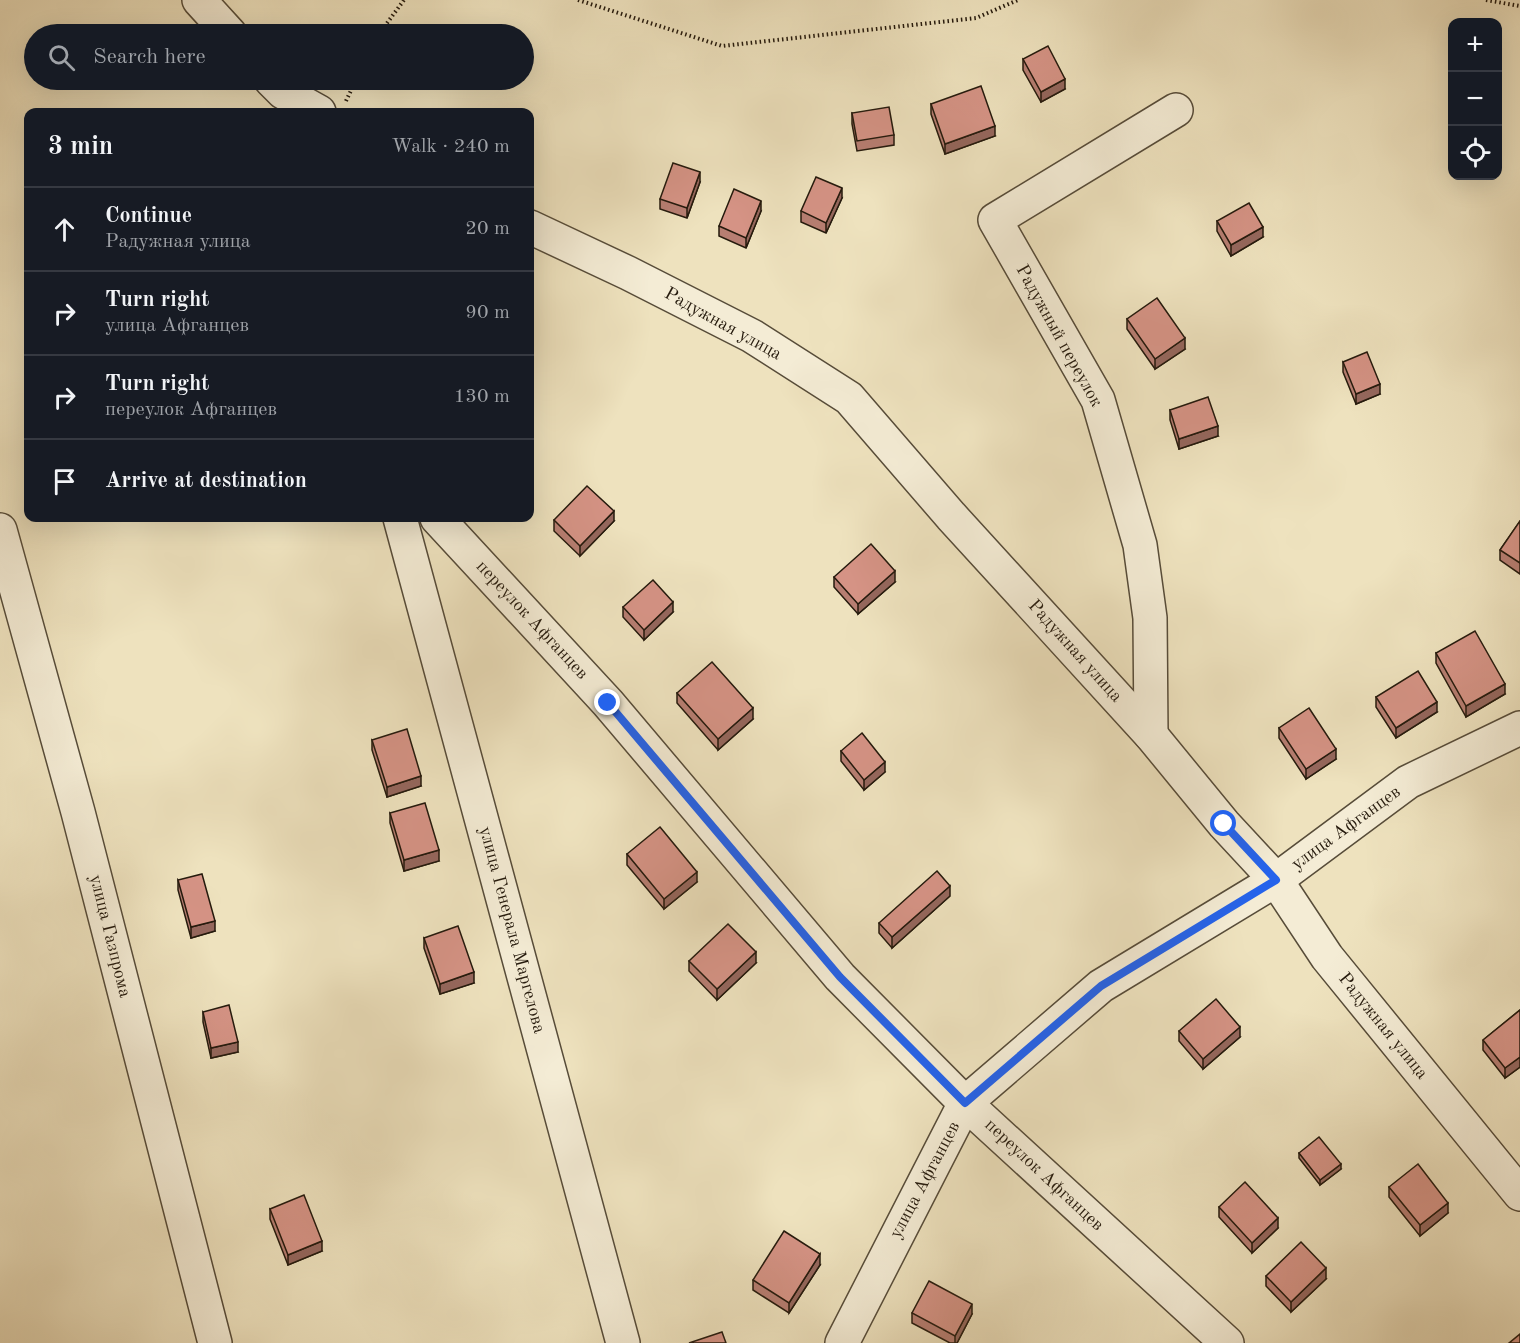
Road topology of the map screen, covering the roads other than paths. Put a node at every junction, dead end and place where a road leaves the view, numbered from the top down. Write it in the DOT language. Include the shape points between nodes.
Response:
graph roads {
  1 [pos="199,0"];
  2 [pos="221,24"];
  3 [pos="281,95"];
  4 [pos="331,108"];
  5 [pos="1176,110"];
  6 [pos="534,229"];
  7 [pos="401,522"];
  8 [pos="441,522"];
  9 [pos="0,530"];
  10 [pos="1520,728"];
  11 [pos="1151,735"];
  12 [pos="1276,880"];
  13 [pos="965,1103"];
  14 [pos="1520,1194"];
  15 [pos="215,1343"];
  16 [pos="623,1343"];
  17 [pos="842,1343"];
  18 [pos="1227,1343"];
  1 -- 2 [label="street"];
  3 -- 4 [label="street"];
  5 -- 11 [label="street, Радужный переулок" via="995,220 1098,400 1140,545 1150,618"];
  6 -- 11 [label="street, Радужная улица" via="752,336 849,398"];
  7 -- 16 [label="street, улица Генерала Маргелова"];
  8 -- 13 [label="street, переулок Афганцев" via="608,703 840,977"];
  9 -- 15 [label="street, улица Газпрома" via="81,823"];
  10 -- 12 [label="street, улица Афганцев" via="1408,782"];
  11 -- 12 [label="street, Радужная улица"];
  12 -- 13 [label="street, улица Афганцев" via="1101,986"];
  12 -- 14 [label="street, Радужная улица" via="1327,957"];
  13 -- 17 [label="street, улица Афганцев"];
  13 -- 18 [label="street, переулок Афганцев"];
}
